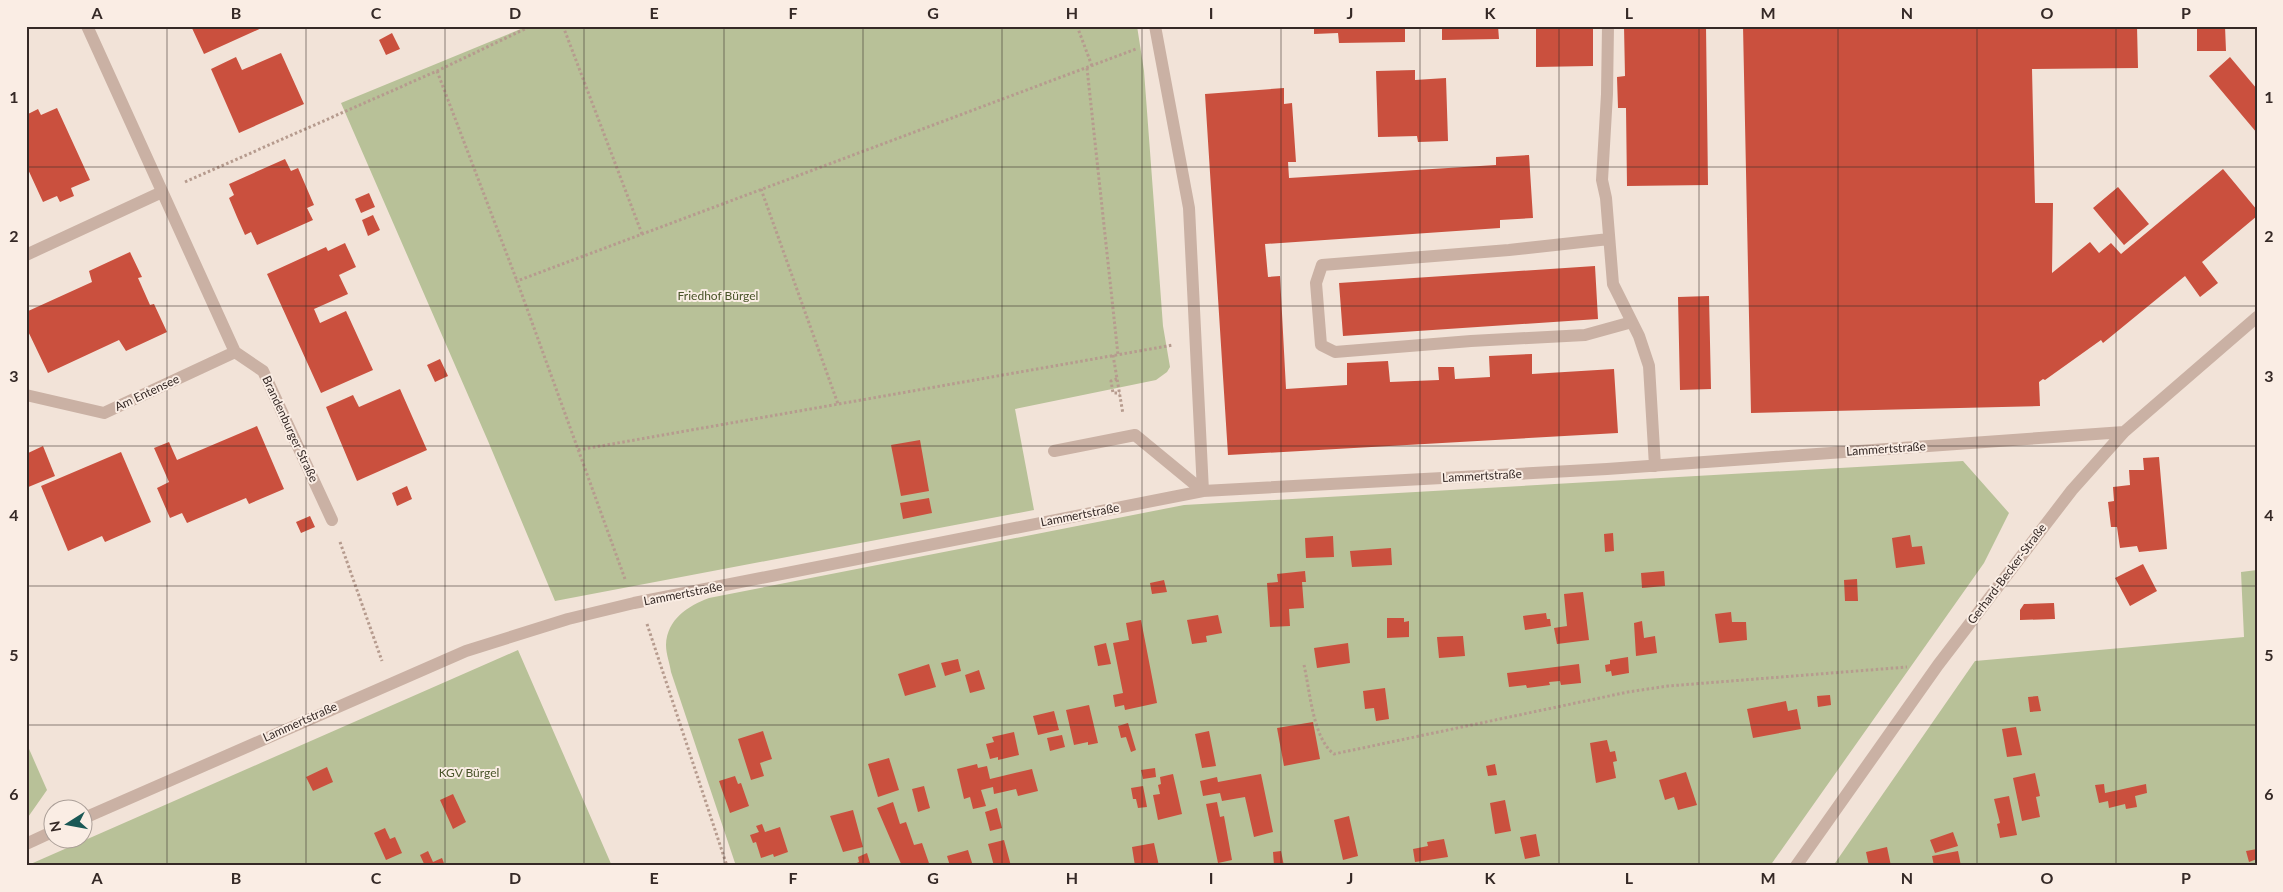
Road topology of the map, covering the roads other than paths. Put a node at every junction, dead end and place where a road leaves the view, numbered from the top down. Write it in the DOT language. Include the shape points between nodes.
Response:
graph roads {
  1 [pos="87,26"];
  2 [pos="1155,26"];
  3 [pos="1608,26"];
  4 [pos="162,192"];
  5 [pos="1609,239"];
  6 [pos="26,255"];
  7 [pos="2257,317"];
  8 [pos="1632,322"];
  9 [pos="235,352"];
  10 [pos="26,395"];
  11 [pos="2124,432"];
  12 [pos="1054,451"];
  13 [pos="1656,466"];
  14 [pos="1203,491"];
  15 [pos="332,520"];
  16 [pos="92,815"];
  17 [pos="42,837"];
  18 [pos="26,844"];
  19 [pos="1796,866"];
  1 -- 4 [label="street"];
  2 -- 14 [label="street" via="1189,208"];
  3 -- 5 [label="street" via="1602,180"];
  4 -- 6 [label="street"];
  4 -- 9 [label="street"];
  5 -- 8 [label="street" via="1613,284"];
  5 -- 8 [label="street" via="1322,265 1316,283 1321,344 1335,352 1585,336"];
  7 -- 11 [label="street, Gerhard-Becker-Straße"];
  8 -- 13 [label="street" via="1649,366"];
  9 -- 10 [label="street, Am Entensee" via="104,413"];
  9 -- 15 [label="street, Brandenburger Straße" via="263,371"];
  11 -- 13 [label="street, Lammertstraße"];
  11 -- 19 [label="street, Gerhard-Becker-Straße" via="2072,490 1938,665"];
  12 -- 14 [label="street" via="1135,435"];
  13 -- 14 [label="street, Lammertstraße"];
  14 -- 16 [label="street, Lammertstraße" via="568,619 466,651"];
  17 -- 18 [label="street"];
}
